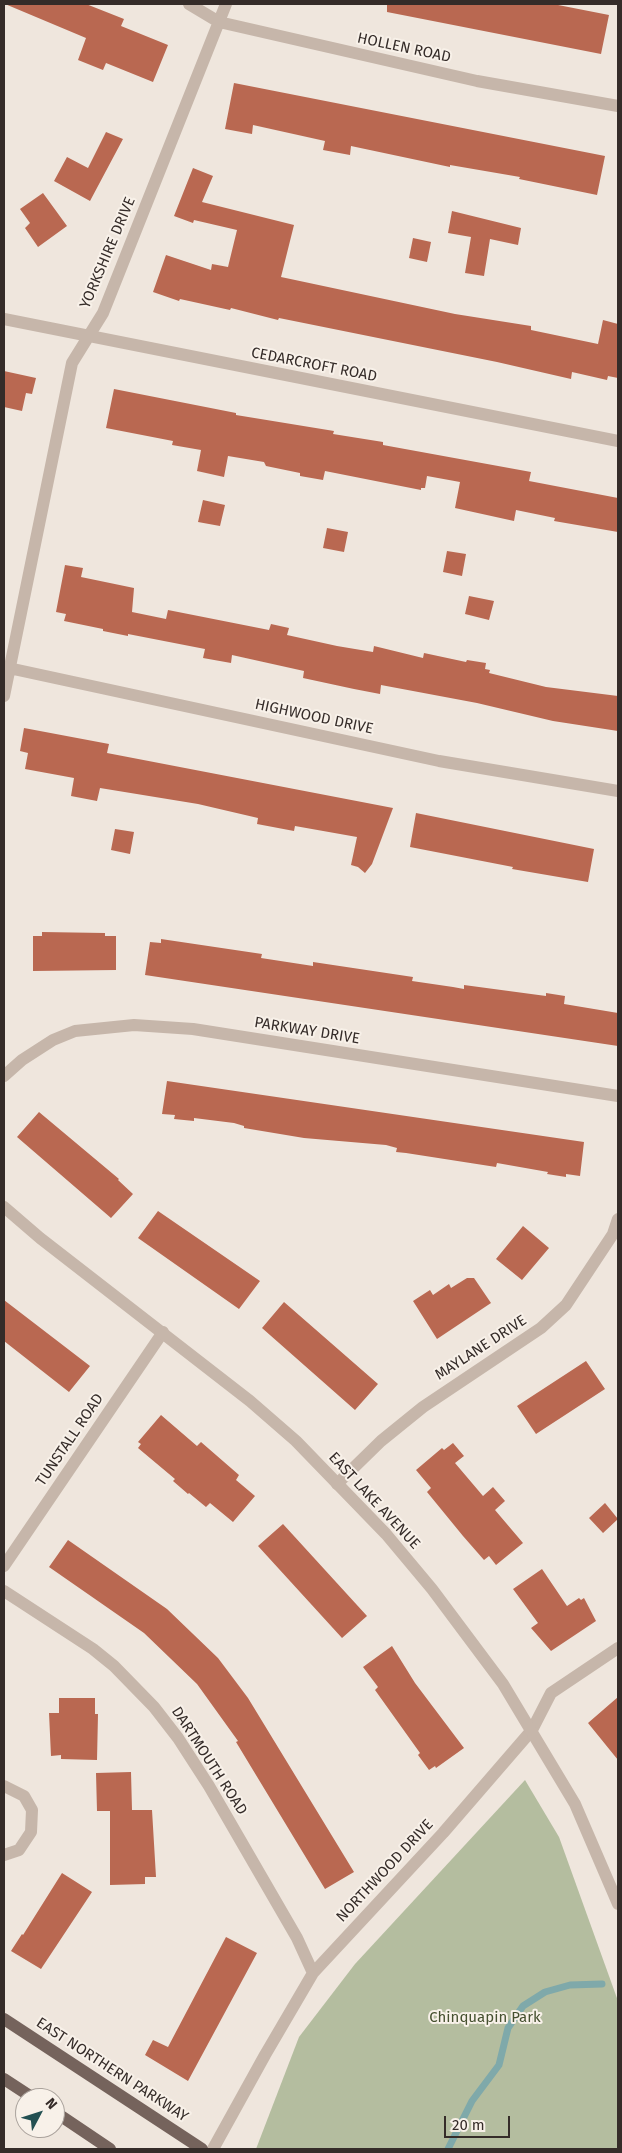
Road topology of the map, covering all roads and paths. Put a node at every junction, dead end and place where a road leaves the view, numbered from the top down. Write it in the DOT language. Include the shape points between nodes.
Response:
graph roads {
  1 [pos="189,4"];
  2 [pos="226,4"];
  3 [pos="219,22"];
  4 [pos="618,106"];
  5 [pos="4,319"];
  6 [pos="87,336"];
  7 [pos="618,441"];
  8 [pos="7,668"];
  9 [pos="4,696"];
  10 [pos="618,790"];
  11 [pos="4,1076"];
  12 [pos="618,1096"];
  13 [pos="4,1207"];
  14 [pos="618,1219"];
  15 [pos="163,1332"];
  16 [pos="337,1484"];
  17 [pos="4,1566"];
  18 [pos="4,1591"];
  19 [pos="618,1648"];
  20 [pos="532,1730"];
  21 [pos="4,1786"];
  22 [pos="4,1855"];
  23 [pos="618,1904"];
  24 [pos="313,1973"];
  25 [pos="4,2019"];
  26 [pos="4,2079"];
  27 [pos="18,2088"];
  28 [pos="65,2119"];
  29 [pos="110,2149"];
  30 [pos="202,2149"];
  31 [pos="213,2149"];
  1 -- 3 [label="street, HOLLEN ROAD"];
  2 -- 3 [label="street, YORKSHIRE DRIVE"];
  3 -- 4 [label="street, HOLLEN ROAD" via="478,81"];
  3 -- 6 [label="street, YORKSHIRE DRIVE" via="103,313"];
  5 -- 6 [label="street, CEDARCROFT ROAD"];
  6 -- 7 [label="street, CEDARCROFT ROAD"];
  6 -- 8 [label="street, YORKSHIRE DRIVE" via="72,363"];
  8 -- 9 [label="street, YORKSHIRE DRIVE"];
  8 -- 10 [label="street, HIGHWOOD DRIVE" via="439,761"];
  11 -- 12 [label="street, PARKWAY DRIVE" via="53,1040 75,1031 134,1025 193,1030"];
  13 -- 15 [label="street, EAST LAKE AVENUE"];
  14 -- 16 [label="street, MAYLANE DRIVE" via="613,1234 566,1305 541,1328 423,1407 381,1441"];
  15 -- 16 [label="street, EAST LAKE AVENUE" via="296,1441"];
  15 -- 17 [label="street, TUNSTALL ROAD"];
  16 -- 20 [label="street, EAST LAKE AVENUE" via="386,1534 432,1589 476,1646"];
  18 -- 24 [label="street, DARTMOUTH ROAD" via="100,1655 154,1708 209,1786 297,1938"];
  19 -- 20 [label="street, NORTHWOOD DRIVE" via="551,1693"];
  20 -- 23 [label="street, EAST LAKE AVENUE" via="575,1804"];
  20 -- 24 [label="street, NORTHWOOD DRIVE"];
  21 -- 22 [label="street" via="24,1796 32,1810 32,1832 20,1850"];
  24 -- 31 [label="street, NORTHWOOD DRIVE"];
  25 -- 30 [label="main road, EAST NORTHERN PARKWAY"];
  26 -- 27 [label="main road"];
  28 -- 29 [label="main road"];
}
